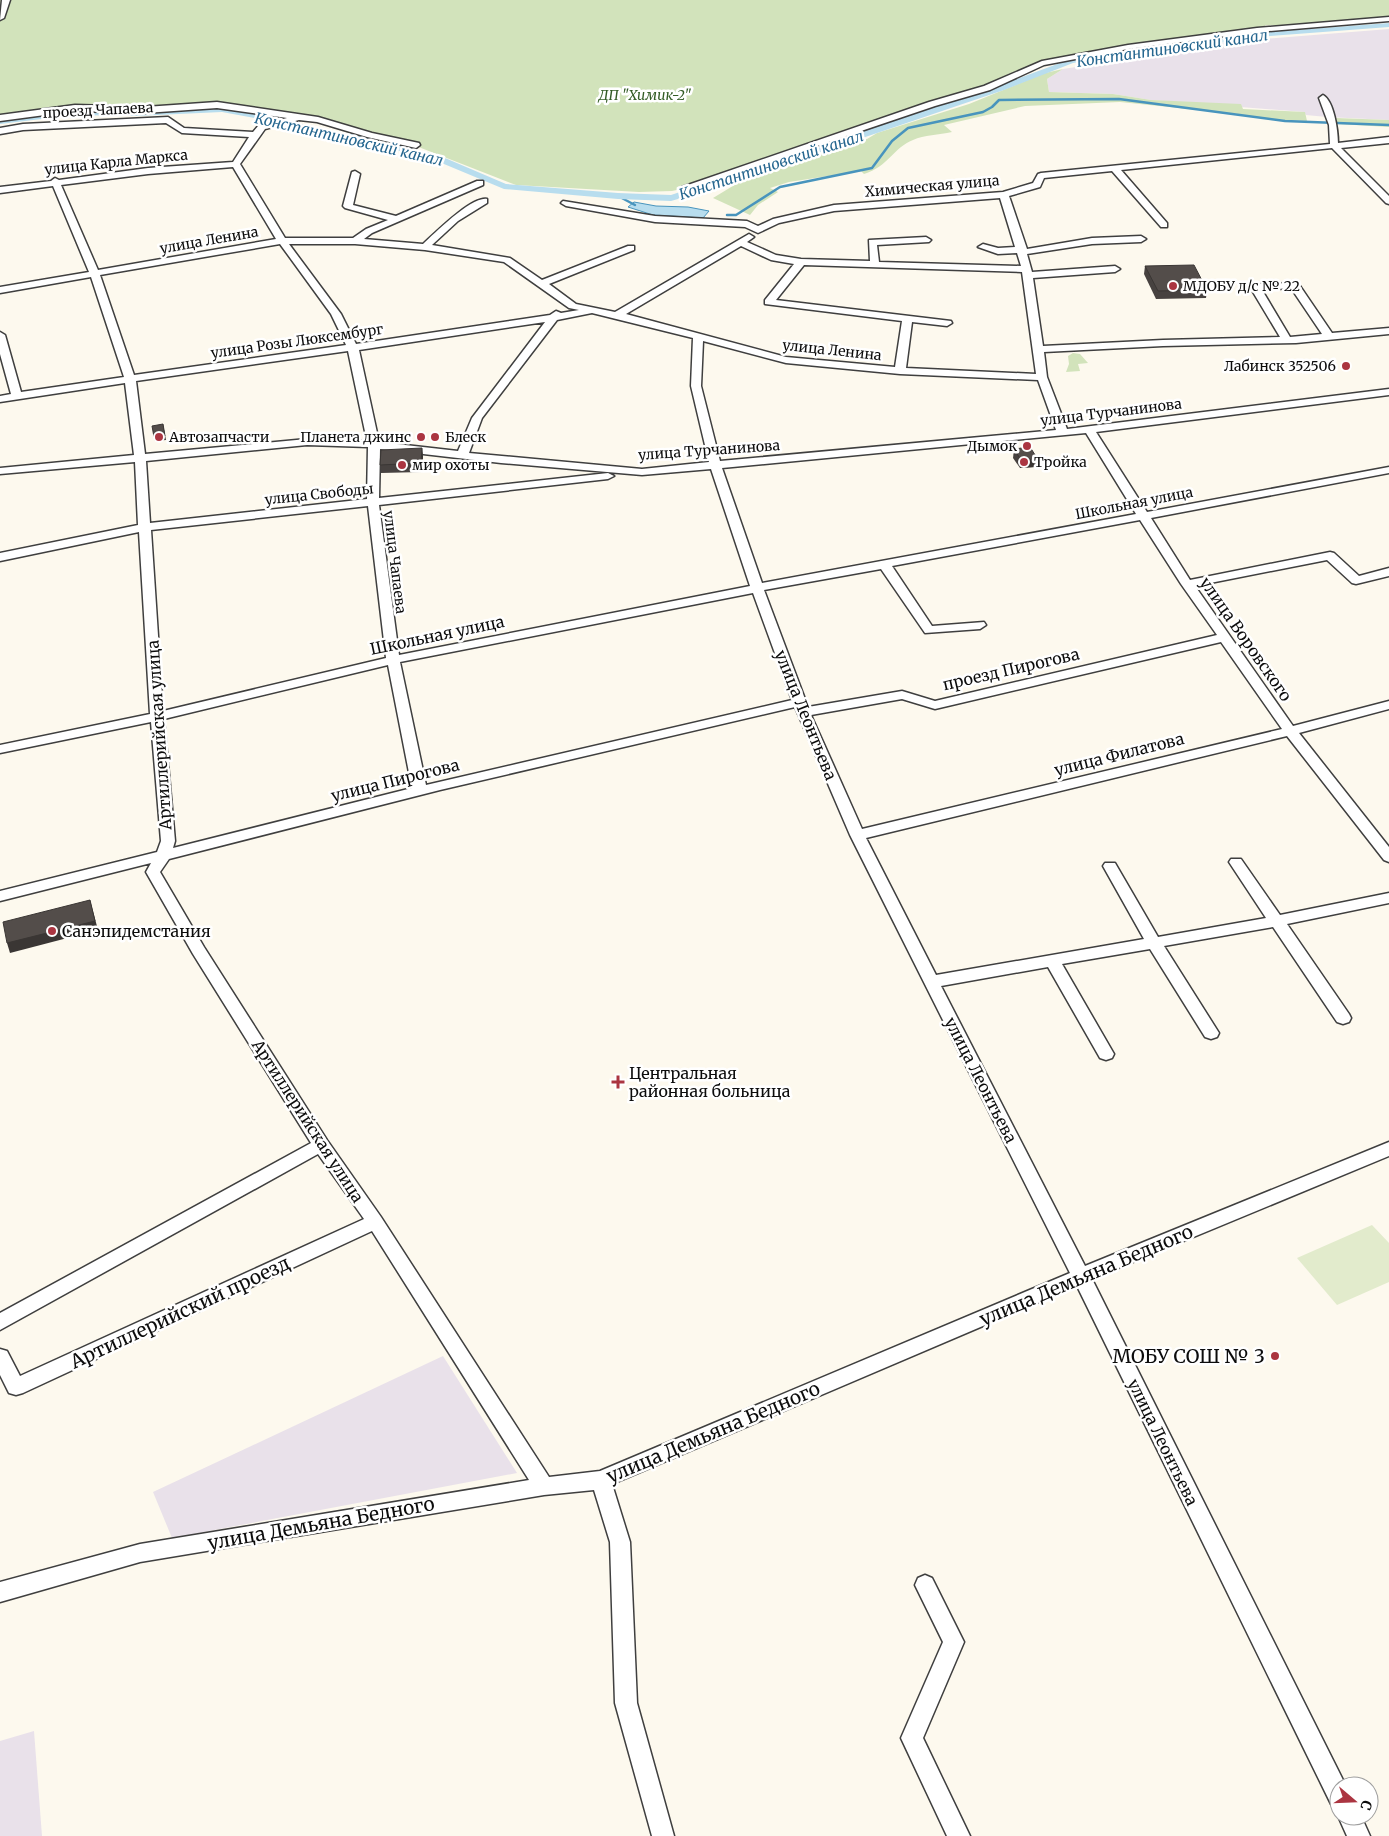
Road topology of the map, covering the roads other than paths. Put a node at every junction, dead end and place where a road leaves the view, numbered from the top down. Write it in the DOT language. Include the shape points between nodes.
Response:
graph roads {
  1 [pos="6,0"];
  2 [pos="0,18"];
  3 [pos="1389,19"];
  4 [pos="1264,27"];
  5 [pos="1294,28"];
  6 [pos="1323,98"];
  7 [pos="300,117"];
  8 [pos="0,118"];
  9 [pos="0,131"];
  10 [pos="254,134"];
  11 [pos="1389,140"];
  12 [pos="416,145"];
  13 [pos="1334,145"];
  14 [pos="236,164"];
  15 [pos="1115,169"];
  16 [pos="355,174"];
  17 [pos="55,181"];
  18 [pos="480,183"];
  19 [pos="687,186"];
  20 [pos="0,190"];
  21 [pos="1004,195"];
  22 [pos="484,201"];
  23 [pos="1389,201"];
  24 [pos="566,203"];
  25 [pos="398,219"];
  26 [pos="1164,225"];
  27 [pos="758,230"];
  28 [pos="1141,239"];
  29 [pos="926,240"];
  30 [pos="282,241"];
  31 [pos="355,241"];
  32 [pos="742,243"];
  33 [pos="425,247"];
  34 [pos="983,247"];
  35 [pos="631,248"];
  36 [pos="1023,251"];
  37 [pos="801,262"];
  38 [pos="875,265"];
  39 [pos="1115,269"];
  40 [pos="1028,272"];
  41 [pos="95,274"];
  42 [pos="541,284"];
  43 [pos="0,290"];
  44 [pos="565,301"];
  45 [pos="597,311"];
  46 [pos="617,315"];
  47 [pos="553,318"];
  48 [pos="908,318"];
  49 [pos="947,323"];
  50 [pos="1389,331"];
  51 [pos="0,335"];
  52 [pos="1329,337"];
  53 [pos="698,338"];
  54 [pos="1287,340"];
  55 [pos="353,348"];
  56 [pos="1039,349"];
  57 [pos="900,371"];
  58 [pos="1042,376"];
  59 [pos="130,378"];
  60 [pos="1389,392"];
  61 [pos="17,397"];
  62 [pos="0,400"];
  63 [pos="1089,430"];
  64 [pos="1063,433"];
  65 [pos="374,445"];
  66 [pos="462,455"];
  67 [pos="140,458"];
  68 [pos="716,466"];
  69 [pos="1389,470"];
  70 [pos="0,472"];
  71 [pos="642,472"];
  72 [pos="372,503"];
  73 [pos="1144,516"];
  74 [pos="146,527"];
  75 [pos="0,557"];
  76 [pos="884,564"];
  77 [pos="1389,572"];
  78 [pos="1187,584"];
  79 [pos="757,588"];
  80 [pos="980,625"];
  81 [pos="1226,637"];
  82 [pos="393,660"];
  83 [pos="1389,705"];
  84 [pos="801,707"];
  85 [pos="157,717"];
  86 [pos="1290,731"];
  87 [pos="0,749"];
  88 [pos="420,792"];
  89 [pos="857,835"];
  90 [pos="163,856"];
  91 [pos="1389,857"];
  92 [pos="1236,862"];
  93 [pos="1110,866"];
  94 [pos="0,896"];
  95 [pos="1389,898"];
  96 [pos="1278,920"];
  97 [pos="1154,942"];
  98 [pos="1052,960"];
  99 [pos="930,982"];
  100 [pos="1343,1018"];
  101 [pos="1211,1033"];
  102 [pos="1106,1054"];
  103 [pos="321,1145"];
  104 [pos="1389,1149"];
  105 [pos="375,1222"];
  106 [pos="1081,1276"];
  107 [pos="0,1322"];
  108 [pos="0,1357"];
  109 [pos="601,1480"];
  110 [pos="544,1486"];
  111 [pos="925,1585"];
  112 [pos="0,1592"];
  113 [pos="1329,1776"];
  114 [pos="663,1836"];
  115 [pos="959,1836"];
  1 -- 2 [label="street"];
  3 -- 5 [label="street"];
  4 -- 5 [label="street"];
  5 -- 19 [label="street" via="1257,30 1042,63 987,88"];
  6 -- 13 [label="street" via="1332,122"];
  7 -- 8 [label="street" via="217,105 145,110 75,108"];
  7 -- 10 [label="street" via="262,128"];
  7 -- 12 [label="street"];
  9 -- 10 [label="street, проезд Чапаева" via="168,120 182,130"];
  10 -- 14 [label="street"];
  11 -- 13 [label="street, Химическая улица"];
  13 -- 15 [label="street, Химическая улица"];
  13 -- 23 [label="street"];
  14 -- 17 [label="street, улица Карла Маркса"];
  14 -- 30 [label="street, улица Чапаева"];
  15 -- 21 [label="street, Химическая улица" via="1041,176 1037,184"];
  15 -- 26 [label="street"];
  16 -- 25 [label="street" via="348,206"];
  17 -- 20 [label="street, улица Карла Маркса"];
  17 -- 41 [label="street, Артиллерийская улица"];
  18 -- 25 [label="street"];
  21 -- 27 [label="street, Химическая улица" via="834,208 776,221"];
  21 -- 36 [label="street"];
  22 -- 33 [label="street" via="455,219"];
  24 -- 27 [label="street" via="655,219 747,224"];
  25 -- 31 [label="street" via="369,231"];
  27 -- 32 [label="street, Химическая улица"];
  28 -- 36 [label="street" via="1092,241"];
  29 -- 38 [label="street" via="872,242"];
  30 -- 31 [label="street, улица Ленина"];
  30 -- 41 [label="street, улица Ленина"];
  30 -- 55 [label="street, улица Чапаева" via="336,314"];
  31 -- 33 [label="street, улица Ленина"];
  32 -- 37 [label="street" via="774,258"];
  32 -- 46 [label="street, Химическая улица"];
  33 -- 42 [label="street, улица Ленина" via="507,260"];
  34 -- 36 [label="street"];
  35 -- 42 [label="street"];
  36 -- 40 [label="street"];
  37 -- 38 [label="street"];
  37 -- 48 [label="street" via="769,302"];
  38 -- 40 [label="street"];
  39 -- 40 [label="street"];
  40 -- 56 [label="street"];
  41 -- 43 [label="street, улица Ленина"];
  41 -- 59 [label="street, Артиллерийская улица"];
  42 -- 44 [label="street, улица Ленина"];
  44 -- 45 [label="street, улица Ленина"];
  44 -- 47 [label="street"];
  45 -- 46 [label="street, улица Ленина"];
  45 -- 47 [label="street, улица Розы Люксембург"];
  46 -- 53 [label="street, улица Ленина"];
  47 -- 55 [label="street, улица Розы Люксембург"];
  47 -- 66 [label="street" via="477,418"];
  48 -- 49 [label="street"];
  48 -- 57 [label="street"];
  50 -- 52 [label="street"];
  51 -- 61 [label="street"];
  52 -- 54 [label="street"];
  52 -- 54 [label="street" via="1294,285 1255,287"];
  53 -- 57 [label="street, улица Ленина" via="786,360"];
  53 -- 68 [label="street, улица Леонтьева" via="696,386"];
  54 -- 56 [label="street"];
  55 -- 59 [label="street, улица Розы Люксембург"];
  55 -- 65 [label="street, улица Чапаева"];
  56 -- 58 [label="street"];
  57 -- 58 [label="street, улица Ленина"];
  58 -- 64 [label="street"];
  59 -- 61 [label="street, улица Розы Люксембург"];
  59 -- 67 [label="street, Артиллерийская улица"];
  60 -- 63 [label="street, улица Турчанинова"];
  61 -- 62 [label="street, улица Розы Люксембург"];
  63 -- 64 [label="street, улица Турчанинова"];
  63 -- 73 [label="street, улица Воровского"];
  64 -- 68 [label="street, улица Турчанинова"];
  65 -- 66 [label="street, улица Турчанинова"];
  65 -- 67 [label="street, улица Турчанинова" via="307,442"];
  65 -- 72 [label="street, улица Чапаева"];
  66 -- 71 [label="street, улица Турчанинова"];
  67 -- 70 [label="street, улица Турчанинова"];
  67 -- 74 [label="street, Артиллерийская улица"];
  68 -- 71 [label="street, улица Турчанинова"];
  68 -- 79 [label="street, улица Леонтьева"];
  69 -- 73 [label="street, Школьная улица"];
  71 -- 72 [label="street, улица Свободы"];
  72 -- 74 [label="street, улица Свободы"];
  72 -- 82 [label="street, улица Чапаева"];
  73 -- 76 [label="street, Школьная улица"];
  73 -- 78 [label="street, улица Воровского"];
  74 -- 75 [label="street, улица Свободы"];
  74 -- 85 [label="street, Артиллерийская улица"];
  76 -- 79 [label="street, Школьная улица"];
  76 -- 80 [label="street" via="929,630"];
  77 -- 78 [label="street" via="1356,580 1330,556"];
  78 -- 81 [label="street, улица Воровского"];
  79 -- 82 [label="street, Школьная улица"];
  79 -- 84 [label="street, улица Леонтьева"];
  81 -- 84 [label="street, проезд Пирогова" via="935,705 902,696"];
  81 -- 86 [label="street, улица Воровского"];
  82 -- 85 [label="street, Школьная улица"];
  82 -- 88 [label="street, улица Чапаева"];
  83 -- 86 [label="street, улица Филатова"];
  84 -- 88 [label="street, улица Пирогова"];
  84 -- 89 [label="street, улица Леонтьева"];
  85 -- 87 [label="street, Школьная улица"];
  85 -- 90 [label="street, Артиллерийская улица" via="168,841"];
  86 -- 89 [label="street, улица Филатова"];
  86 -- 91 [label="street, улица Воровского"];
  88 -- 90 [label="street, улица Пирогова"];
  89 -- 99 [label="street, улица Леонтьева"];
  90 -- 94 [label="street, улица Пирогова"];
  90 -- 103 [label="street, Артиллерийская улица" via="153,872 159,885"];
  92 -- 96 [label="street"];
  93 -- 97 [label="street"];
  95 -- 96 [label="street"];
  96 -- 97 [label="street"];
  96 -- 100 [label="street"];
  97 -- 98 [label="street"];
  97 -- 101 [label="street"];
  98 -- 99 [label="street"];
  98 -- 102 [label="street"];
  99 -- 106 [label="street, улица Леонтьева"];
  103 -- 105 [label="street, Артиллерийская улица"];
  103 -- 107 [label="street"];
  104 -- 106 [label="street, улица Демьяна Бедного"];
  105 -- 108 [label="street, Артиллерийский проезд" via="16,1387"];
  105 -- 110 [label="street, Артиллерийская улица"];
  106 -- 109 [label="street, улица Демьяна Бедного"];
  106 -- 113 [label="street, улица Леонтьева"];
  109 -- 110 [label="street, улица Демьяна Бедного"];
  109 -- 114 [label="street" via="620,1542 626,1703"];
  110 -- 112 [label="street, улица Демьяна Бедного" via="140,1553"];
  111 -- 115 [label="street" via="954,1642 912,1738"];
}
